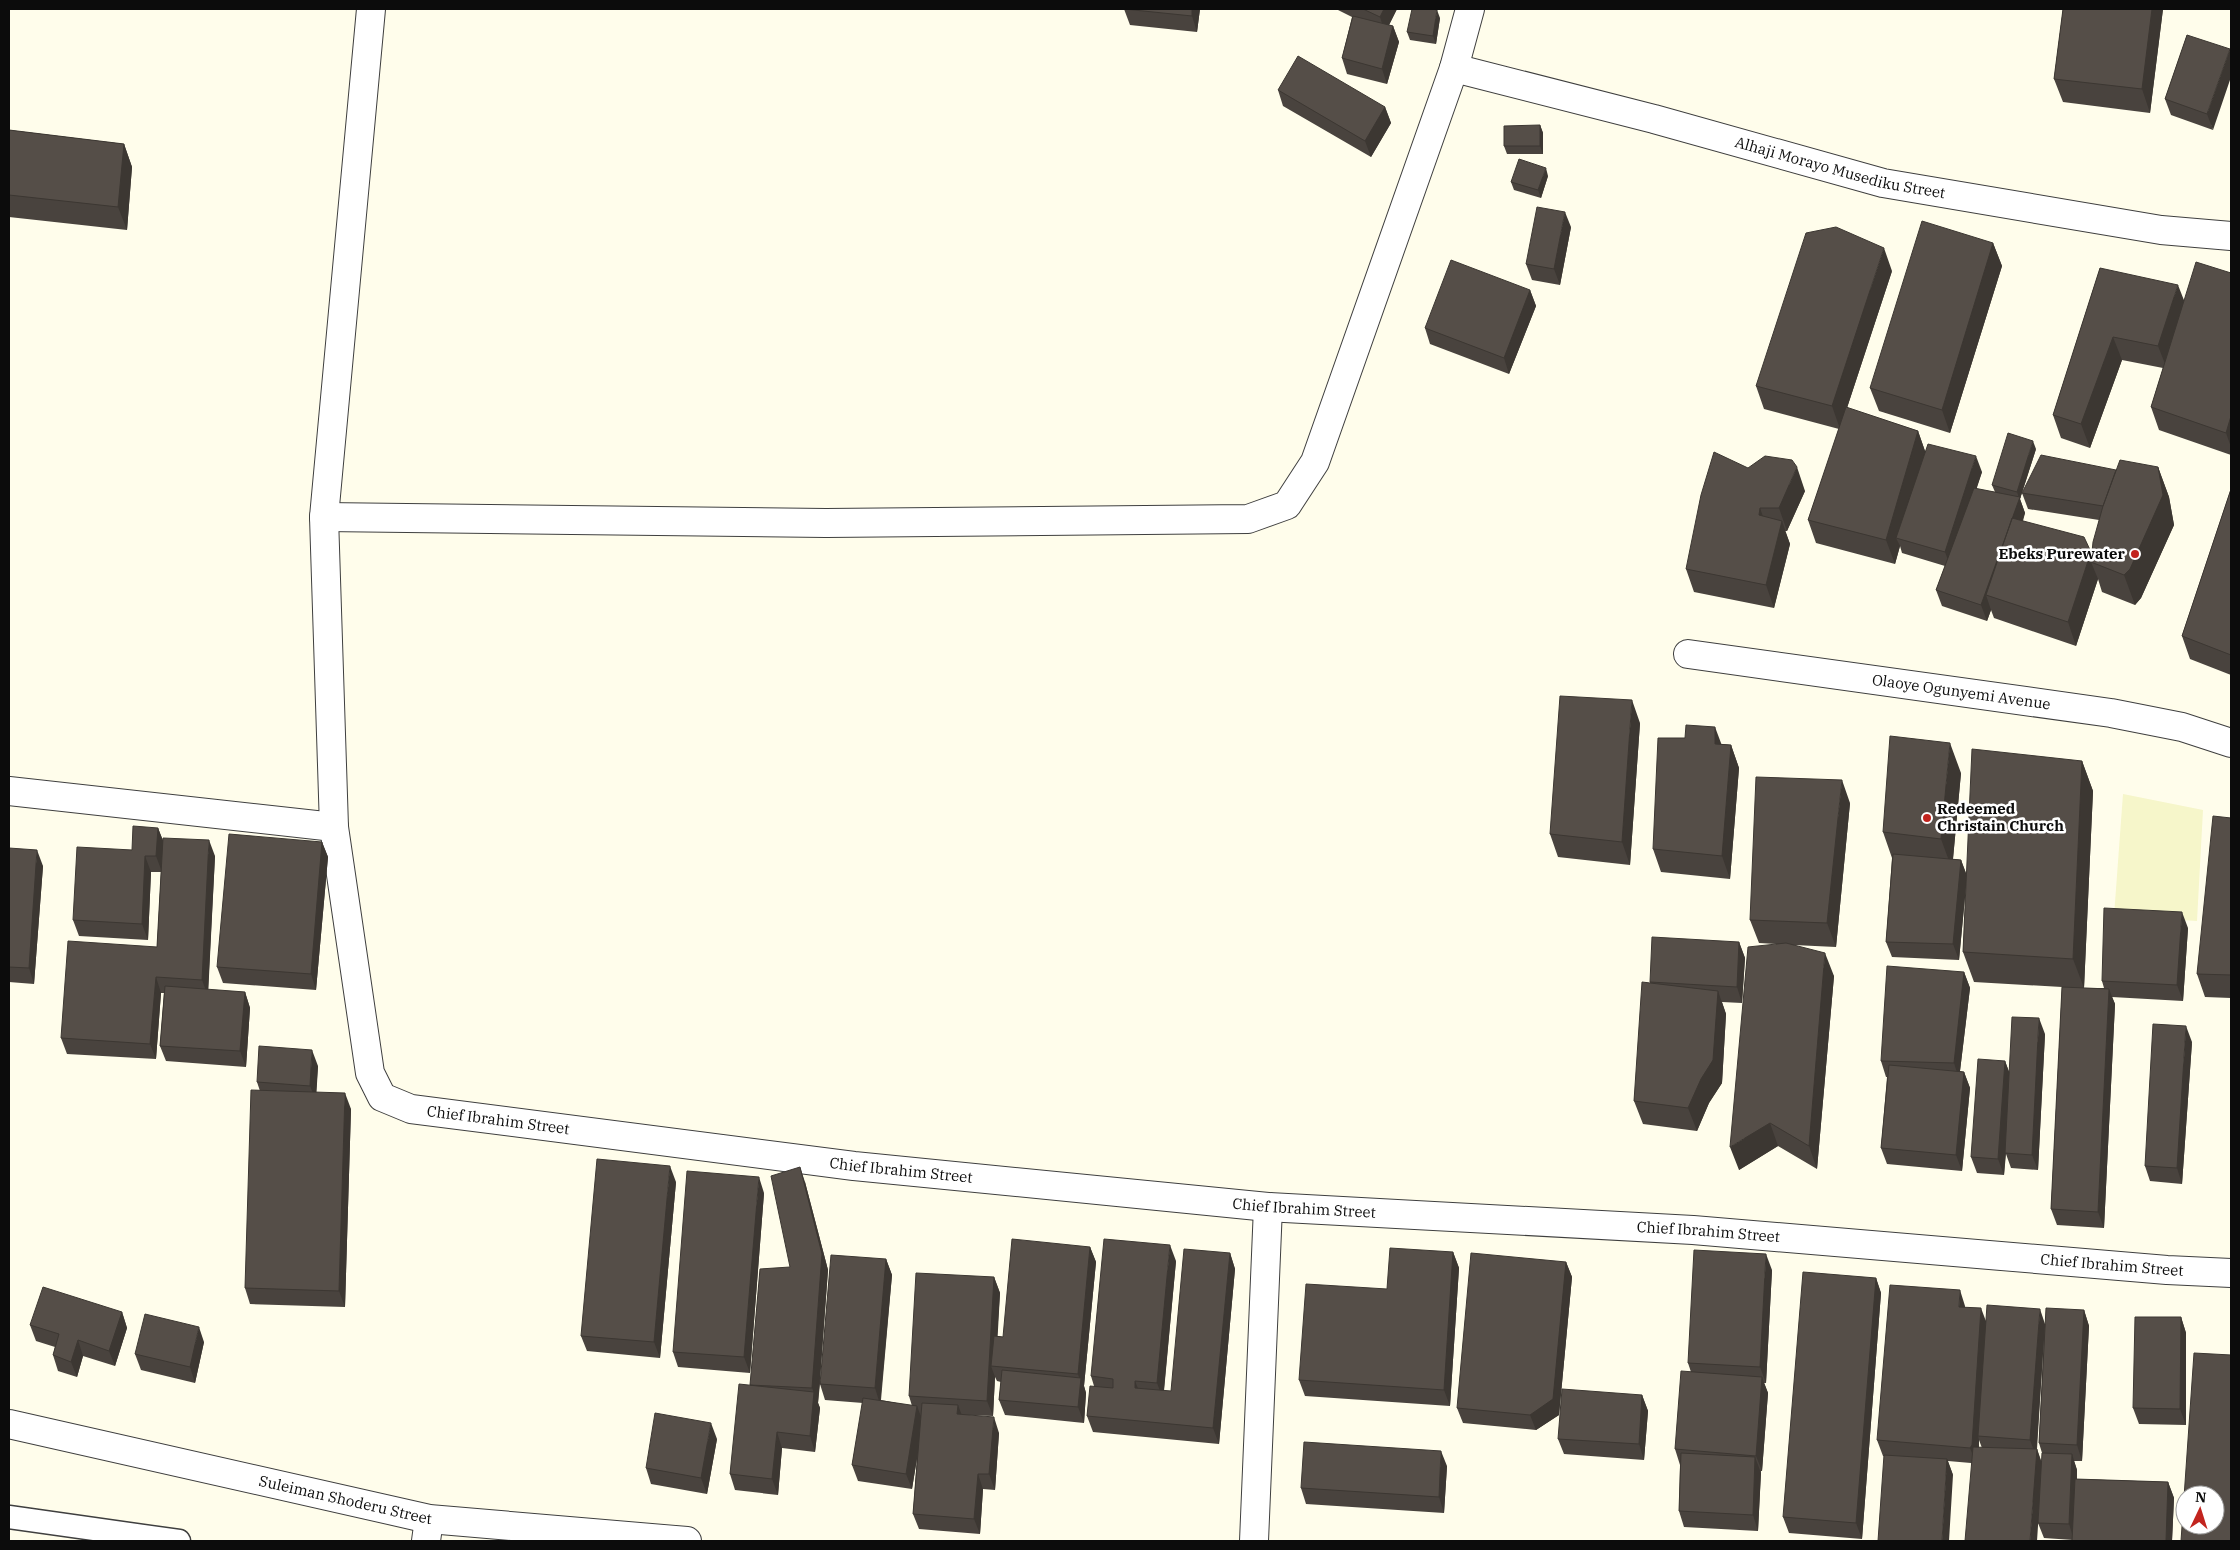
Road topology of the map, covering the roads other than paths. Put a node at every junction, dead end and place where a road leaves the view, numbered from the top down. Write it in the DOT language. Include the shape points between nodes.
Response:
graph roads {
  1 [pos="371,9"];
  2 [pos="1470,9"];
  3 [pos="1454,68"];
  4 [pos="2231,236"];
  5 [pos="324,517"];
  6 [pos="1688,654"];
  7 [pos="2231,744"];
  8 [pos="9,791"];
  9 [pos="334,827"];
  10 [pos="1268,1207"];
  11 [pos="2231,1274"];
  12 [pos="9,1424"];
  13 [pos="9,1517"];
  14 [pos="428,1530"];
  15 [pos="179,1541"];
  16 [pos="687,1541"];
  17 [pos="1254,1541"];
  1 -- 5 [label="street"];
  2 -- 3 [label="street"];
  3 -- 4 [label="street, Alhaji Morayo Musediku Street" via="1654,119 1883,183 2162,230"];
  3 -- 5 [label="street" via="1315,462 1287,505 1248,519 826,523"];
  5 -- 9 [label="street"];
  6 -- 7 [label="street, Olaoye Ogunyemi Avenue" via="2111,713 2182,726"];
  8 -- 9 [label="street"];
  9 -- 10 [label="street, Chief Ibrahim Street" via="370,1072 382,1097 411,1109 854,1166"];
  10 -- 11 [label="street, Chief Ibrahim Street" via="1692,1230"];
  10 -- 17 [label="street"];
  12 -- 14 [label="street, Suleiman Shoderu Street"];
  13 -- 15 [label="lane"];
  14 -- 16 [label="street, Suleiman Shoderu Street"];
}
